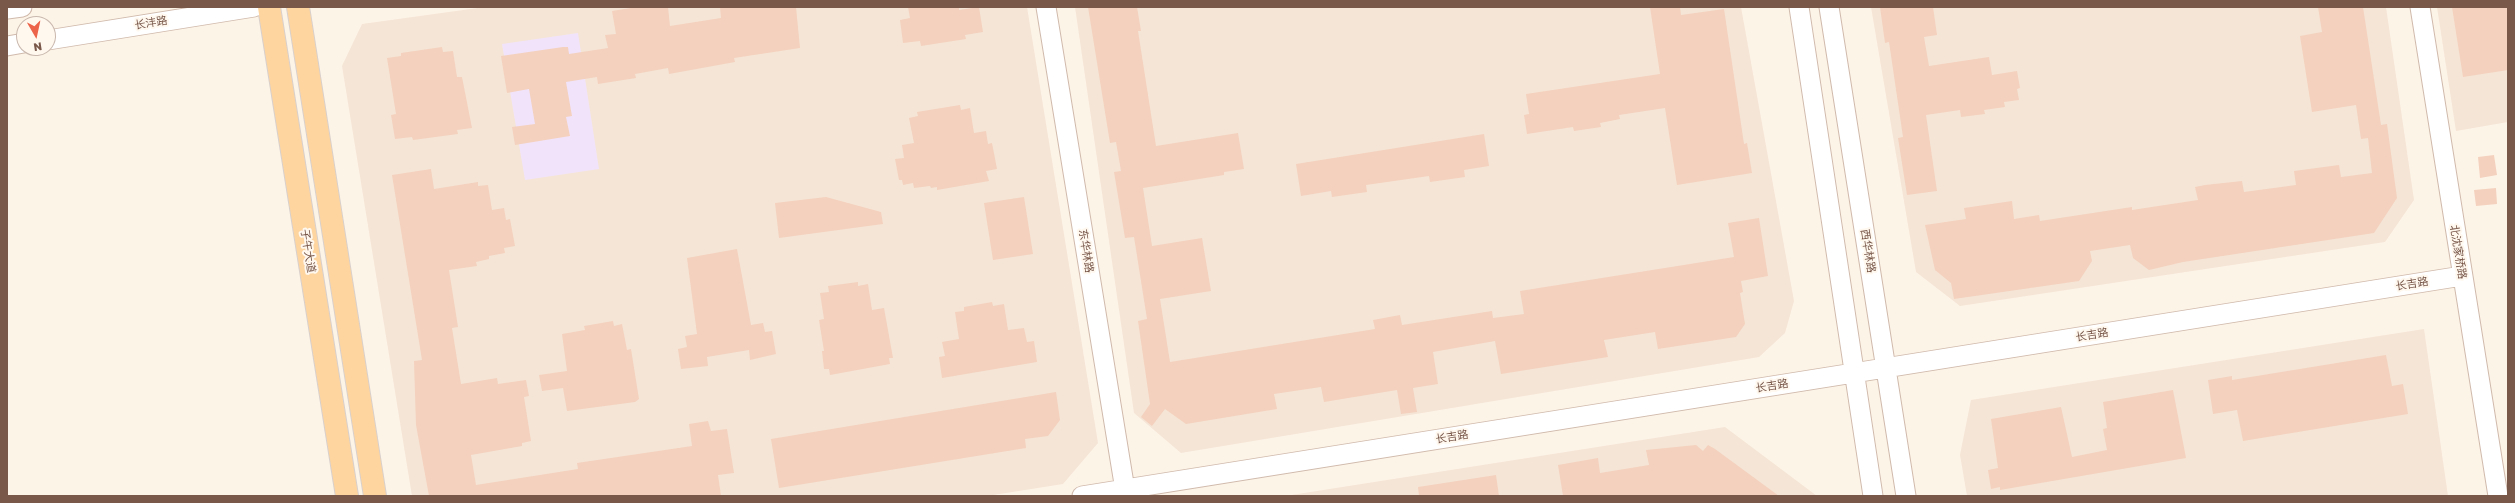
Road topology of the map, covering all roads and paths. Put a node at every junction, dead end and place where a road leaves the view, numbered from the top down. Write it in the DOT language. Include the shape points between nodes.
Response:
graph roads {
  1 [pos="22,7"];
  2 [pos="254,7"];
  3 [pos="270,7"];
  4 [pos="298,7"];
  5 [pos="1046,7"];
  6 [pos="1799,7"];
  7 [pos="1829,7"];
  8 [pos="2420,7"];
  9 [pos="7,9"];
  10 [pos="56,39"];
  11 [pos="2462,276"];
  12 [pos="1886,367"];
  13 [pos="1853,373"];
  14 [pos="1125,493"];
  15 [pos="347,496"];
  16 [pos="375,496"];
  17 [pos="1082,496"];
  18 [pos="1874,496"];
  19 [pos="1906,496"];
  20 [pos="2498,496"];
  1 -- 9 [label="street"];
  2 -- 10 [label="street, 长沣路"];
  3 -- 15 [label="main road, 子午大道"];
  4 -- 16 [label="main road"];
  5 -- 14 [label="street, 东华林路"];
  6 -- 13 [label="street"];
  7 -- 12 [label="street, 西华林路"];
  8 -- 11 [label="street, 北沈家桥路"];
  11 -- 12 [label="street, 长吉路"];
  11 -- 20 [label="street, 北沈家桥路"];
  12 -- 13 [label="street, 长吉路"];
  12 -- 19 [label="street, 西华林路"];
  13 -- 14 [label="street, 长吉路"];
  13 -- 18 [label="street"];
  14 -- 17 [label="street, 长吉路"];
}
